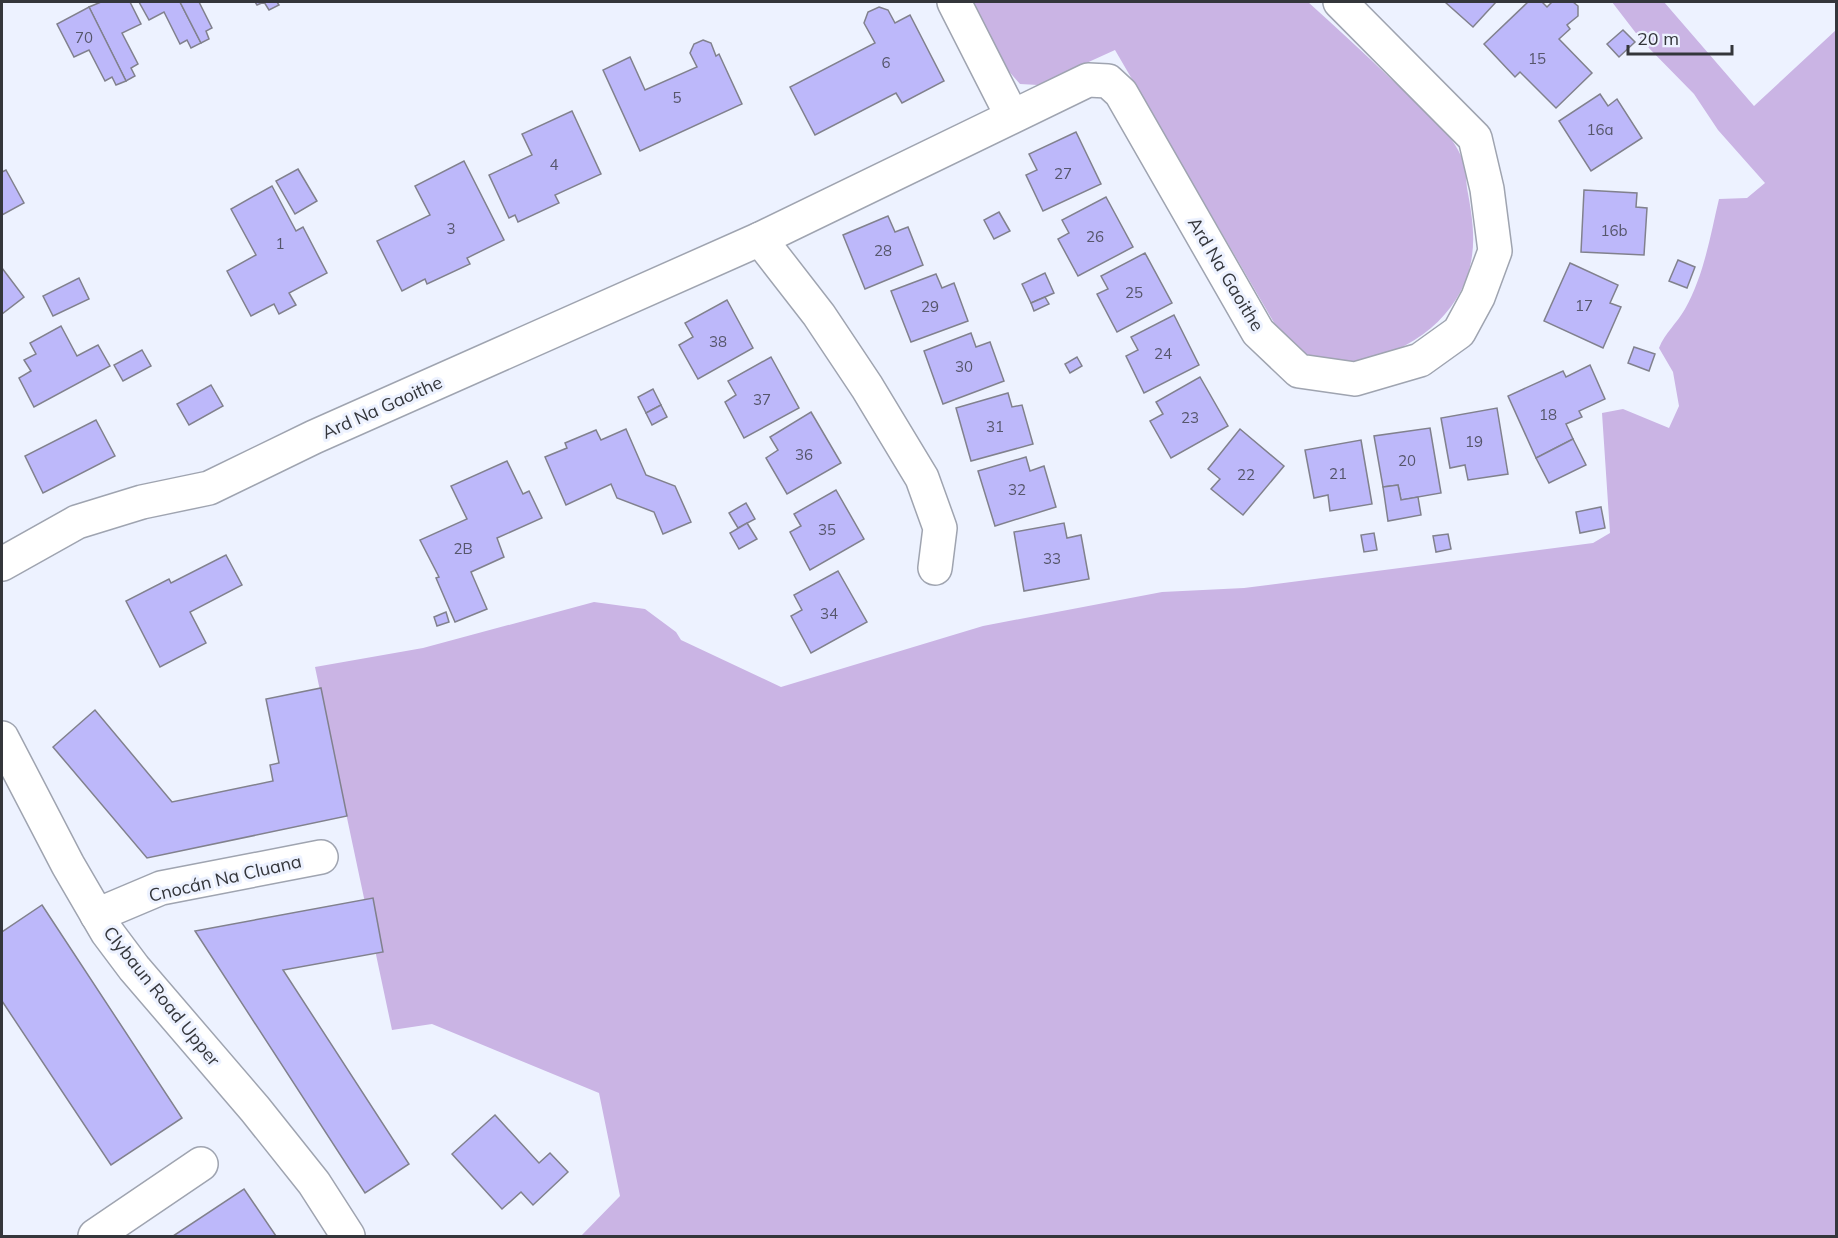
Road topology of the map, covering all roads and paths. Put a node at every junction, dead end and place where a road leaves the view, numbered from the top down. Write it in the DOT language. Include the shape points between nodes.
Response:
graph roads {
  1 [pos="954,2"];
  2 [pos="1340,2"];
  3 [pos="1012,116"];
  4 [pos="760,239"];
  5 [pos="2,564"];
  6 [pos="935,568"];
  7 [pos="2,738"];
  8 [pos="321,857"];
  9 [pos="97,915"];
  10 [pos="201,1164"];
  11 [pos="95,1236"];
  12 [pos="348,1236"];
  1 -- 3 [label="street"];
  2 -- 3 [label="street, Ard Na Gaoithe" via="1475,138 1487,189 1495,251 1478,297 1459,332 1420,360 1355,379 1299,371 1258,332 1123,97 1108,81 1088,80"];
  3 -- 4 [label="street, Ard Na Gaoithe"];
  4 -- 5 [label="street, Ard Na Gaoithe" via="314,437 209,488 142,502 77,522"];
  4 -- 6 [label="street" via="819,315 922,478 940,528"];
  7 -- 9 [label="street, Clybaun Road Upper"];
  8 -- 9 [label="street, Cnocán Na Cluana" via="161,888"];
  9 -- 12 [label="street, Clybaun Road Upper" via="134,968 314,1183"];
  10 -- 11 [label="street"];
}
